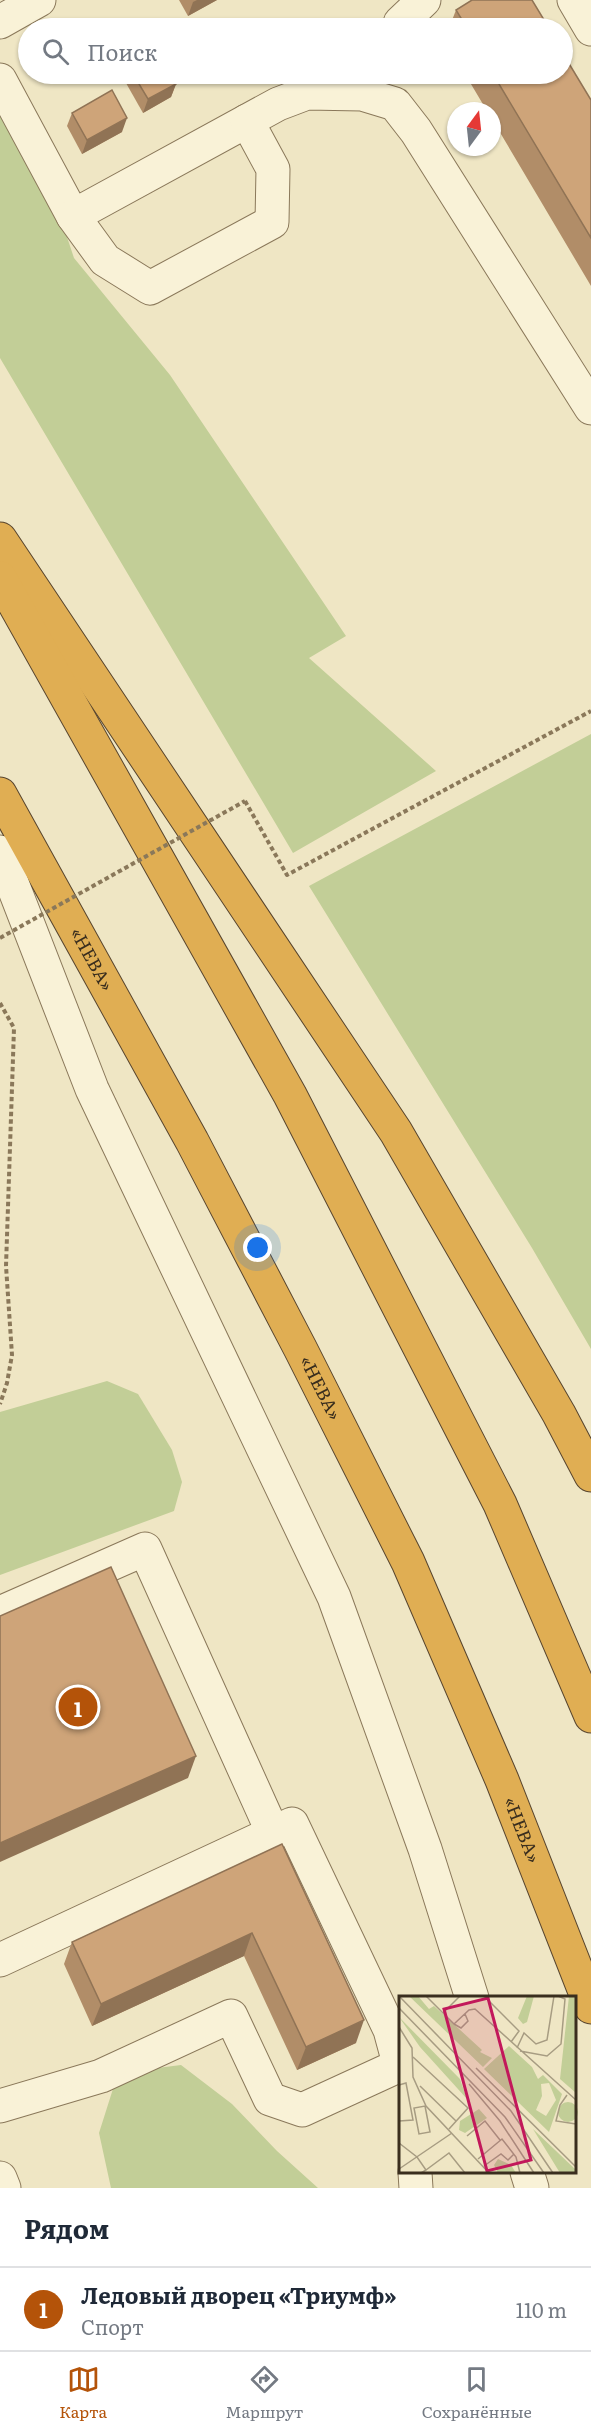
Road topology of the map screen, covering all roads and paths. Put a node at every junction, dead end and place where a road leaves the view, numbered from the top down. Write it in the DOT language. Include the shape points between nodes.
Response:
graph roads {
  1 [pos="39,0"];
  2 [pos="424,0"];
  3 [pos="574,0"];
  4 [pos="405,18"];
  5 [pos="0,22"];
  6 [pos="591,29"];
  7 [pos="0,80"];
  8 [pos="394,89"];
  9 [pos="247,121"];
  10 [pos="73,216"];
  11 [pos="591,408"];
  12 [pos="0,539"];
  13 [pos="0,578"];
  14 [pos="591,711"];
  15 [pos="0,794"];
  16 [pos="0,852"];
  17 [pos="0,938"];
  18 [pos="0,1004"];
  19 [pos="0,1404"];
  20 [pos="591,1475"];
  21 [pos="0,1614"];
  22 [pos="591,1716"];
  23 [pos="273,1833"];
  24 [pos="0,1960"];
  25 [pos="471,1996"];
  26 [pos="591,2007"];
  27 [pos="399,2062"];
  28 [pos="399,2066"];
  29 [pos="0,2106"];
  30 [pos="415,2173"];
  31 [pos="527,2173"];
  32 [pos="0,2178"];
  33 [pos="4,2188"];
  34 [pos="416,2188"];
  35 [pos="532,2188"];
  1 -- 5 [label="street"];
  2 -- 4 [label="street"];
  3 -- 6 [label="street"];
  7 -- 10 [label="street"];
  8 -- 9 [label="street" via="362,94 307,93"];
  8 -- 11 [label="street" via="416,132"];
  9 -- 10 [label="street"];
  9 -- 10 [label="street" via="273,170 272,222 150,288 105,260"];
  12 -- 20 [label="highway" via="396,1132"];
  13 -- 22 [label="highway" via="295,1105 500,1504"];
  14 -- 17 [label="path, bridge" via="287,875 245,801"];
  15 -- 26 [label="highway, «НЕВА»" via="192,1141 408,1562 501,1780"];
  16 -- 25 [label="street" via="92,1089 334,1597 425,1849"];
  18 -- 19 [label="path" via="14,1028 6,1266 12,1355"];
  21 -- 23 [label="street" via="145,1549"];
  23 -- 24 [label="street"];
  23 -- 27 [label="street" via="292,1824 390,2030"];
  28 -- 29 [label="street" via="302,2110 270,2099 231,2016 101,2076"];
  30 -- 34 [label="street"];
  31 -- 35 [label="street"];
  32 -- 33 [label="street"];
}
